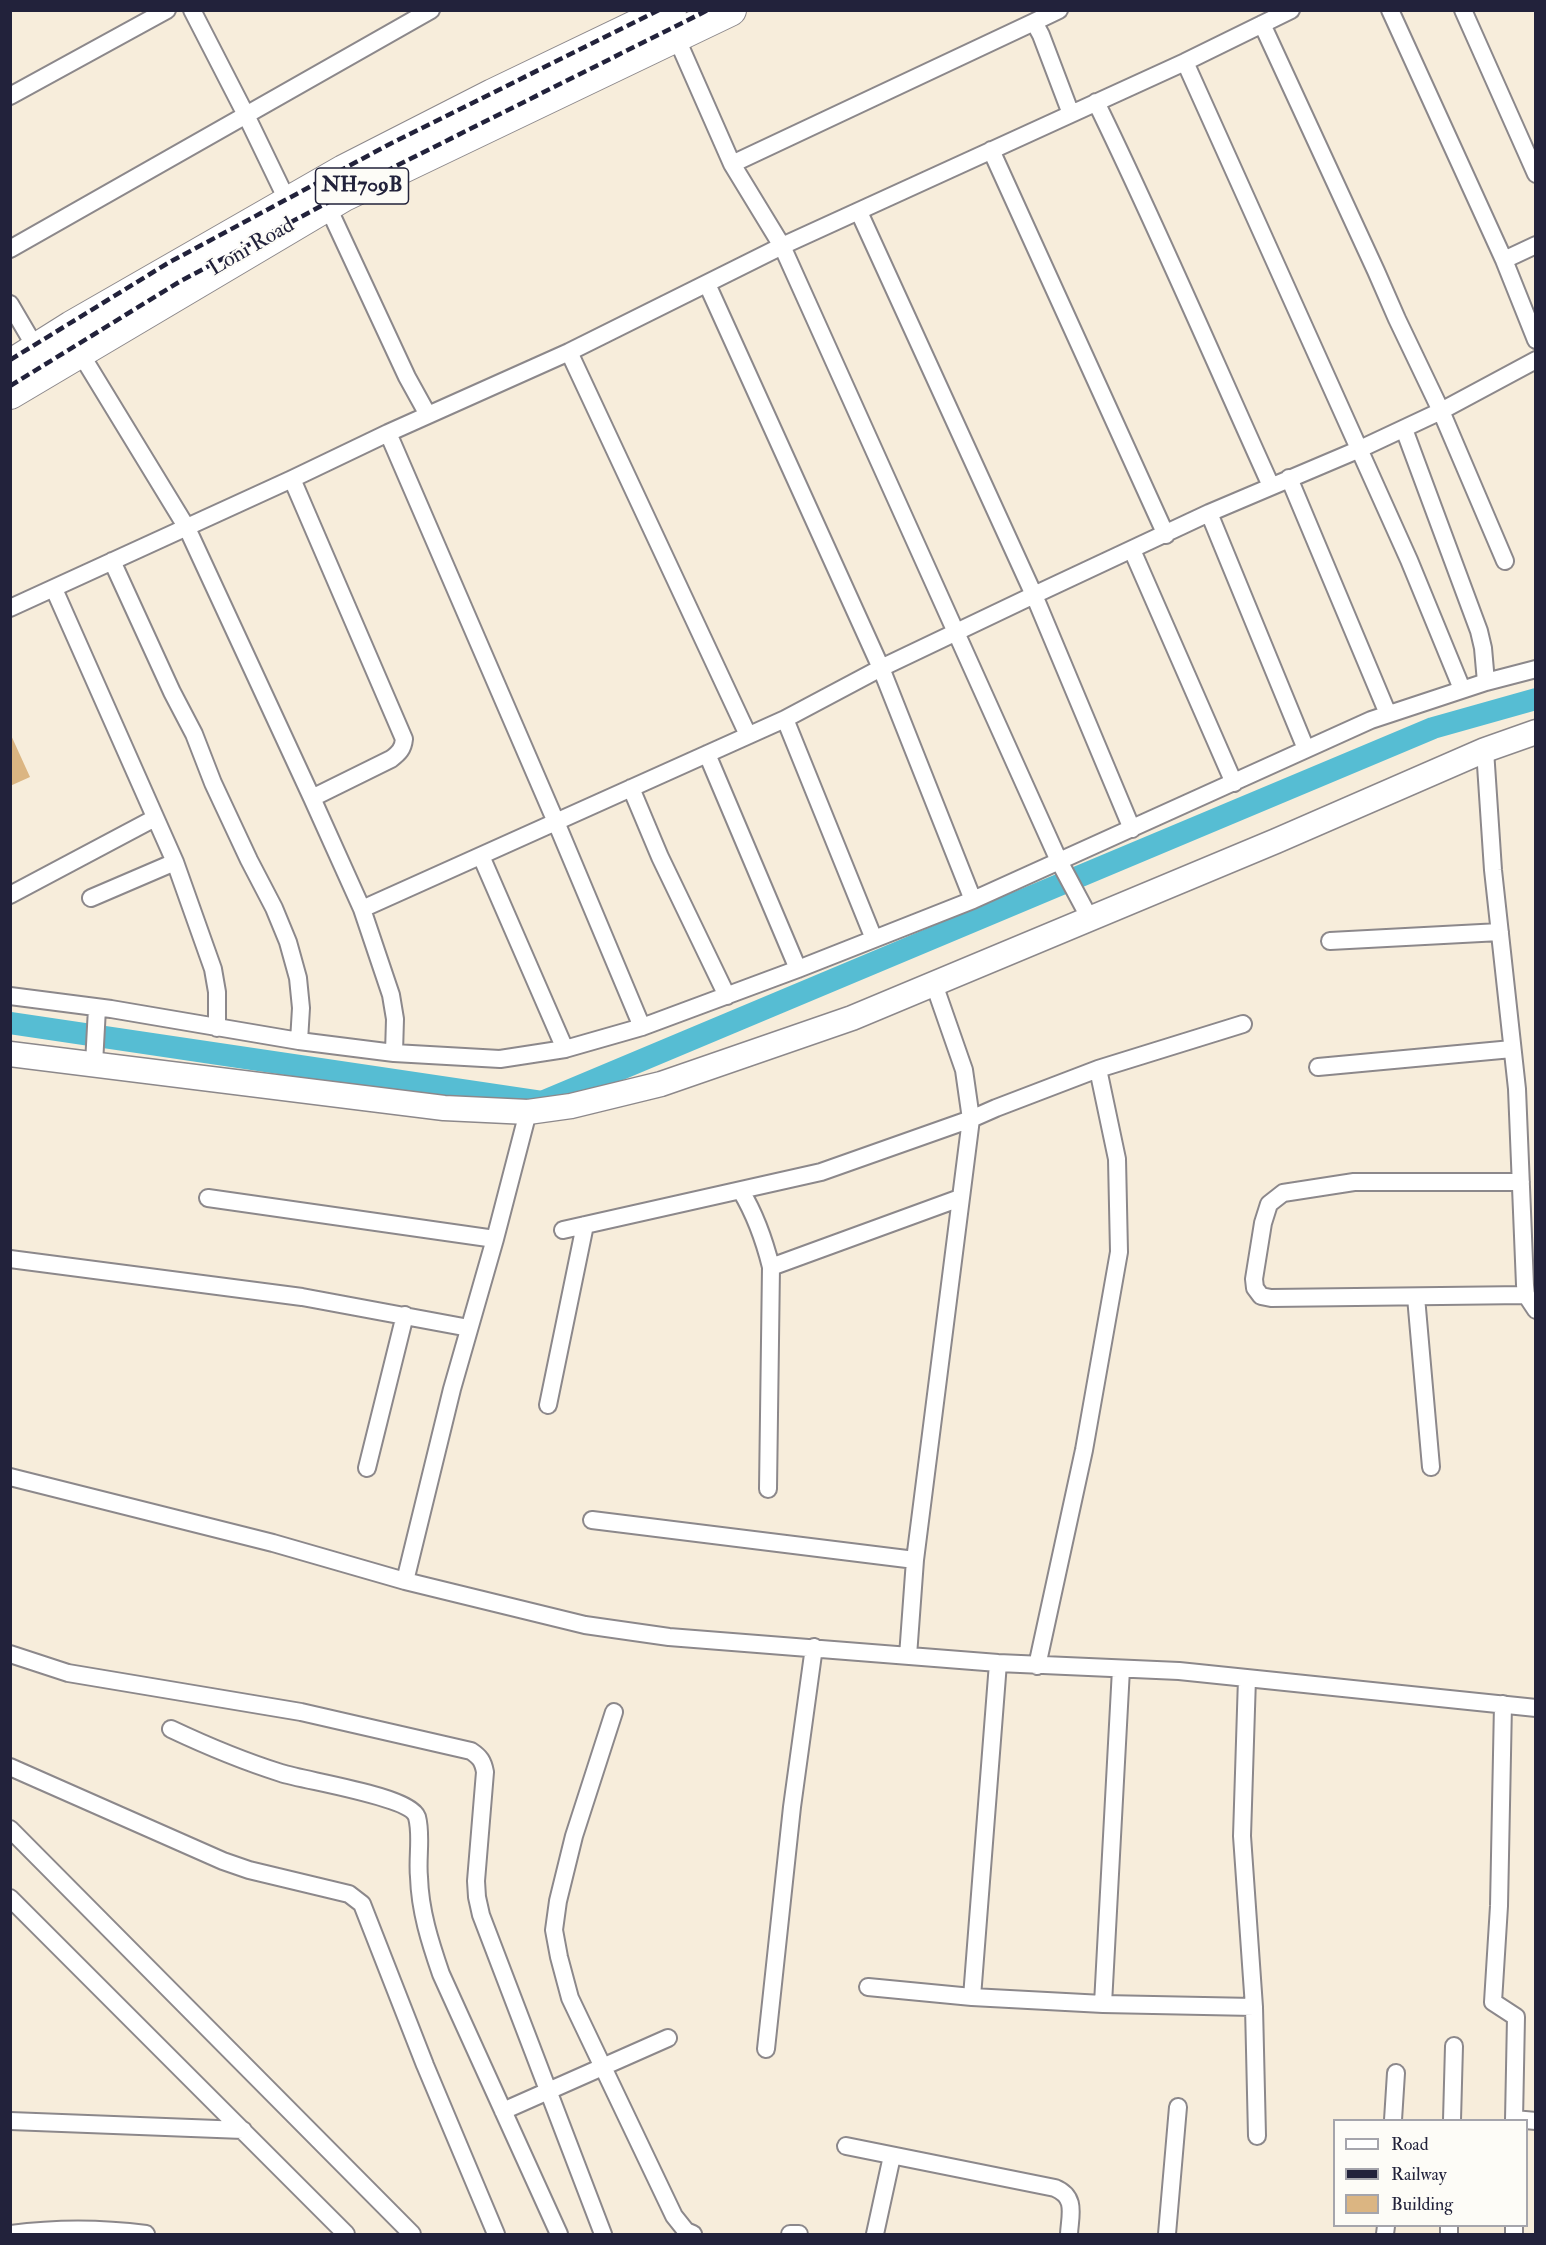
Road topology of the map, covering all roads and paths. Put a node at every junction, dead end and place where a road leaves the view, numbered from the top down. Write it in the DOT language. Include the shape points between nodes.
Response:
graph roads {
  1 [pos="167,10"];
  2 [pos="192,10"];
  3 [pos="431,10"];
  4 [pos="730,10"];
  5 [pos="1059,10"];
  6 [pos="1292,10"];
  7 [pos="1390,10"];
  8 [pos="1462,10"];
  9 [pos="670,20"];
  10 [pos="1034,22"];
  11 [pos="1262,24"];
  12 [pos="1185,62"];
  13 [pos="10,96"];
  14 [pos="1096,102"];
  15 [pos="1071,114"];
  16 [pos="246,115"];
  17 [pos="991,150"];
  18 [pos="732,164"];
  19 [pos="1536,174"];
  20 [pos="288,202"];
  21 [pos="327,205"];
  22 [pos="859,212"];
  23 [pos="1536,245"];
  24 [pos="782,246"];
  25 [pos="10,249"];
  26 [pos="1504,260"];
  27 [pos="707,284"];
  28 [pos="10,304"];
  29 [pos="1536,340"];
  30 [pos="37,350"];
  31 [pos="79,351"];
  32 [pos="569,352"];
  33 [pos="10,366"];
  34 [pos="1533,367"];
  35 [pos="10,393"];
  36 [pos="1441,411"];
  37 [pos="428,415"];
  38 [pos="1404,429"];
  39 [pos="388,433"];
  40 [pos="1360,449"];
  41 [pos="1289,478"];
  42 [pos="292,479"];
  43 [pos="1271,486"];
  44 [pos="1209,513"];
  45 [pos="188,528"];
  46 [pos="1166,535"];
  47 [pos="1132,550"];
  48 [pos="112,561"];
  49 [pos="1505,561"];
  50 [pos="54,590"];
  51 [pos="1035,595"];
  52 [pos="10,608"];
  53 [pos="956,632"];
  54 [pos="881,668"];
  55 [pos="1536,669"];
  56 [pos="1486,681"];
  57 [pos="1462,689"];
  58 [pos="1388,714"];
  59 [pos="785,718"];
  60 [pos="1536,732"];
  61 [pos="748,735"];
  62 [pos="1306,749"];
  63 [pos="1485,750"];
  64 [pos="707,754"];
  65 [pos="1234,783"];
  66 [pos="631,788"];
  67 [pos="312,798"];
  68 [pos="155,818"];
  69 [pos="556,822"];
  70 [pos="1132,829"];
  71 [pos="481,855"];
  72 [pos="1059,861"];
  73 [pos="175,862"];
  74 [pos="10,895"];
  75 [pos="91,898"];
  76 [pos="973,900"];
  77 [pos="362,909"];
  78 [pos="1085,910"];
  79 [pos="1500,932"];
  80 [pos="874,939"];
  81 [pos="1330,941"];
  82 [pos="798,969"];
  83 [pos="934,984"];
  84 [pos="10,996"];
  85 [pos="727,996"];
  86 [pos="97,1008"];
  87 [pos="1244,1024"];
  88 [pos="642,1027"];
  89 [pos="217,1028"];
  90 [pos="299,1041"];
  91 [pos="565,1049"];
  92 [pos="1512,1049"];
  93 [pos="394,1053"];
  94 [pos="10,1054"];
  95 [pos="94,1054"];
  96 [pos="1318,1066"];
  97 [pos="1098,1069"];
  98 [pos="528,1112"];
  99 [pos="971,1119"];
  100 [pos="1521,1182"];
  101 [pos="741,1191"];
  102 [pos="208,1198"];
  103 [pos="960,1198"];
  104 [pos="585,1225"];
  105 [pos="563,1230"];
  106 [pos="495,1239"];
  107 [pos="10,1259"];
  108 [pos="771,1267"];
  109 [pos="1526,1295"];
  110 [pos="1416,1297"];
  111 [pos="1536,1310"];
  112 [pos="405,1315"];
  113 [pos="469,1328"];
  114 [pos="549,1405"];
  115 [pos="1431,1467"];
  116 [pos="367,1468"];
  117 [pos="10,1477"];
  118 [pos="768,1489"];
  119 [pos="592,1520"];
  120 [pos="915,1560"];
  121 [pos="405,1581"];
  122 [pos="814,1647"];
  123 [pos="10,1654"];
  124 [pos="908,1656"];
  125 [pos="998,1663"];
  126 [pos="1037,1666"];
  127 [pos="1122,1669"];
  128 [pos="1247,1678"];
  129 [pos="1503,1704"];
  130 [pos="1536,1708"];
  131 [pos="614,1712"];
  132 [pos="171,1729"];
  133 [pos="10,1767"];
  134 [pos="10,1829"];
  135 [pos="10,1898"];
  136 [pos="868,1987"];
  137 [pos="972,1997"];
  138 [pos="1102,2004"];
  139 [pos="1254,2007"];
  140 [pos="668,2038"];
  141 [pos="1454,2046"];
  142 [pos="766,2049"];
  143 [pos="602,2067"];
  144 [pos="1396,2073"];
  145 [pos="547,2091"];
  146 [pos="1178,2107"];
  147 [pos="503,2111"];
  148 [pos="1393,2119"];
  149 [pos="1452,2119"];
  150 [pos="1514,2119"];
  151 [pos="10,2121"];
  152 [pos="243,2130"];
  153 [pos="1257,2136"];
  154 [pos="846,2146"];
  155 [pos="892,2156"];
  156 [pos="10,2235"];
  157 [pos="146,2235"];
  158 [pos="346,2235"];
  159 [pos="412,2235"];
  160 [pos="496,2235"];
  161 [pos="559,2235"];
  162 [pos="603,2235"];
  163 [pos="693,2235"];
  164 [pos="790,2235"];
  165 [pos="799,2235"];
  166 [pos="874,2235"];
  167 [pos="1069,2235"];
  168 [pos="1167,2235"];
  1 -- 13 [label="street"];
  2 -- 16 [label="street"];
  3 -- 16 [label="street"];
  4 -- 9 [label="highway, Loni Road / NH709B"];
  5 -- 10 [label="street"];
  6 -- 11 [label="street"];
  7 -- 26 [label="street"];
  8 -- 19 [label="street"];
  9 -- 18 [label="street"];
  9 -- 20 [label="highway, Loni Road / NH709B" via="493,95"];
  9 -- 21 [label="highway, Loni Road / NH709B"];
  10 -- 15 [label="street"];
  10 -- 18 [label="street"];
  11 -- 12 [label="street"];
  11 -- 36 [label="street"];
  12 -- 14 [label="street"];
  12 -- 40 [label="street"];
  14 -- 15 [label="street"];
  14 -- 43 [label="street" via="1149,210"];
  15 -- 17 [label="street"];
  16 -- 20 [label="street"];
  16 -- 25 [label="street"];
  17 -- 22 [label="street"];
  17 -- 46 [label="street"];
  18 -- 24 [label="street"];
  20 -- 30 [label="highway, Loni Road / NH709B"];
  21 -- 31 [label="highway, Loni Road / NH709B"];
  21 -- 37 [label="street"];
  22 -- 24 [label="street"];
  22 -- 51 [label="street"];
  23 -- 26 [label="street"];
  24 -- 27 [label="street"];
  24 -- 53 [label="street"];
  26 -- 29 [label="street"];
  27 -- 32 [label="street"];
  27 -- 54 [label="street"];
  28 -- 30 [label="street"];
  30 -- 33 [label="highway, Loni Road / NH709B"];
  31 -- 35 [label="highway, Loni Road / NH709B"];
  31 -- 45 [label="street"];
  32 -- 37 [label="street"];
  32 -- 61 [label="street"];
  34 -- 36 [label="street"];
  36 -- 38 [label="street"];
  36 -- 49 [label="street"];
  37 -- 39 [label="street"];
  38 -- 40 [label="street"];
  38 -- 56 [label="street" via="1479,631"];
  39 -- 42 [label="street"];
  39 -- 69 [label="street"];
  40 -- 41 [label="street"];
  40 -- 57 [label="street"];
  41 -- 43 [label="street"];
  41 -- 58 [label="street"];
  42 -- 45 [label="street"];
  42 -- 67 [label="street" via="404,739 403,747 391,759"];
  43 -- 44 [label="street"];
  44 -- 46 [label="street"];
  44 -- 62 [label="street"];
  45 -- 48 [label="street"];
  45 -- 67 [label="street"];
  46 -- 47 [label="street"];
  47 -- 51 [label="street"];
  47 -- 65 [label="street"];
  48 -- 50 [label="street"];
  48 -- 90 [label="street" via="288,942 298,978"];
  50 -- 52 [label="street"];
  50 -- 68 [label="street"];
  51 -- 53 [label="street"];
  51 -- 70 [label="street"];
  53 -- 54 [label="street"];
  53 -- 72 [label="street"];
  54 -- 59 [label="street"];
  54 -- 76 [label="street"];
  55 -- 56 [label="street"];
  56 -- 57 [label="street"];
  57 -- 58 [label="street"];
  58 -- 62 [label="street"];
  59 -- 61 [label="street"];
  59 -- 80 [label="street"];
  60 -- 63 [label="street"];
  61 -- 64 [label="street"];
  62 -- 65 [label="street"];
  63 -- 78 [label="street"];
  63 -- 79 [label="street"];
  64 -- 66 [label="street"];
  64 -- 82 [label="street"];
  65 -- 70 [label="street"];
  66 -- 69 [label="street"];
  66 -- 85 [label="street"];
  67 -- 77 [label="street"];
  68 -- 73 [label="street"];
  68 -- 74 [label="street"];
  69 -- 71 [label="street"];
  69 -- 88 [label="street"];
  70 -- 72 [label="street"];
  71 -- 77 [label="street"];
  71 -- 91 [label="street"];
  72 -- 76 [label="street"];
  72 -- 78 [label="street"];
  73 -- 75 [label="street"];
  73 -- 89 [label="street" via="213,969"];
  76 -- 80 [label="street"];
  77 -- 93 [label="street" via="391,995"];
  78 -- 83 [label="street"];
  79 -- 81 [label="street"];
  79 -- 92 [label="street"];
  80 -- 82 [label="street"];
  82 -- 85 [label="street"];
  83 -- 98 [label="street" via="852,1018 661,1084 572,1106"];
  83 -- 99 [label="street" via="964,1071"];
  84 -- 86 [label="street"];
  85 -- 88 [label="street"];
  86 -- 89 [label="street"];
  86 -- 95 [label="street"];
  87 -- 97 [label="street"];
  88 -- 91 [label="street"];
  89 -- 90 [label="street"];
  90 -- 93 [label="street"];
  91 -- 93 [label="street" via="500,1059"];
  92 -- 96 [label="street"];
  92 -- 100 [label="street"];
  94 -- 95 [label="street"];
  95 -- 98 [label="street" via="444,1108"];
  97 -- 99 [label="street"];
  97 -- 126 [label="street" via="1118,1159 1119,1252 1084,1450"];
  98 -- 106 [label="street"];
  99 -- 101 [label="street" via="821,1172"];
  99 -- 103 [label="street"];
  100 -- 109 [label="street"];
  100 -- 110 [label="street" via="1354,1182 1284,1193 1269,1204 1254,1278 1261,1296"];
  101 -- 104 [label="street"];
  101 -- 108 [label="street" via="753,1211"];
  102 -- 106 [label="street"];
  103 -- 108 [label="street"];
  103 -- 120 [label="street"];
  104 -- 105 [label="street"];
  104 -- 114 [label="street"];
  106 -- 113 [label="street"];
  107 -- 112 [label="street" via="302,1297"];
  108 -- 118 [label="street"];
  109 -- 110 [label="street"];
  109 -- 111 [label="street"];
  110 -- 115 [label="street"];
  112 -- 113 [label="street"];
  112 -- 116 [label="street"];
  113 -- 121 [label="street"];
  117 -- 121 [label="street" via="273,1543"];
  119 -- 120 [label="street"];
  120 -- 124 [label="street"];
  121 -- 122 [label="street" via="585,1625"];
  122 -- 124 [label="street"];
  122 -- 142 [label="street"];
  123 -- 145 [label="street" via="68,1673 301,1712 479,1756 485,1785 477,1897 499,1967"];
  124 -- 125 [label="street"];
  125 -- 126 [label="street"];
  125 -- 137 [label="street"];
  126 -- 127 [label="street"];
  127 -- 128 [label="street"];
  127 -- 138 [label="street"];
  128 -- 129 [label="street"];
  128 -- 139 [label="street" via="1242,1836"];
  129 -- 130 [label="street"];
  129 -- 150 [label="street" via="1493,2002 1516,2018"];
  131 -- 143 [label="street" via="574,1836 558,1900 555,1930 570,1998"];
  132 -- 147 [label="street" via="216,1751 283,1774 361,1792 414,1811 422,1914 430,1943"];
  133 -- 160 [label="street" via="222,1861 358,1899"];
  134 -- 159 [label="street"];
  135 -- 152 [label="street"];
  136 -- 137 [label="street"];
  137 -- 138 [label="street"];
  138 -- 139 [label="street"];
  139 -- 153 [label="street"];
  140 -- 143 [label="street"];
  141 -- 149 [label="street"];
  143 -- 145 [label="street"];
  143 -- 163 [label="street" via="674,2216"];
  144 -- 148 [label="street"];
  145 -- 147 [label="street"];
  145 -- 162 [label="street"];
  146 -- 168 [label="street"];
  147 -- 161 [label="street"];
  151 -- 152 [label="street"];
  152 -- 158 [label="street"];
  154 -- 155 [label="street"];
  155 -- 166 [label="street"];
  155 -- 167 [label="street" via="1063,2192 1071,2204"];
  156 -- 157 [label="street" via="46,2230"];
  164 -- 165 [label="street"];
}
